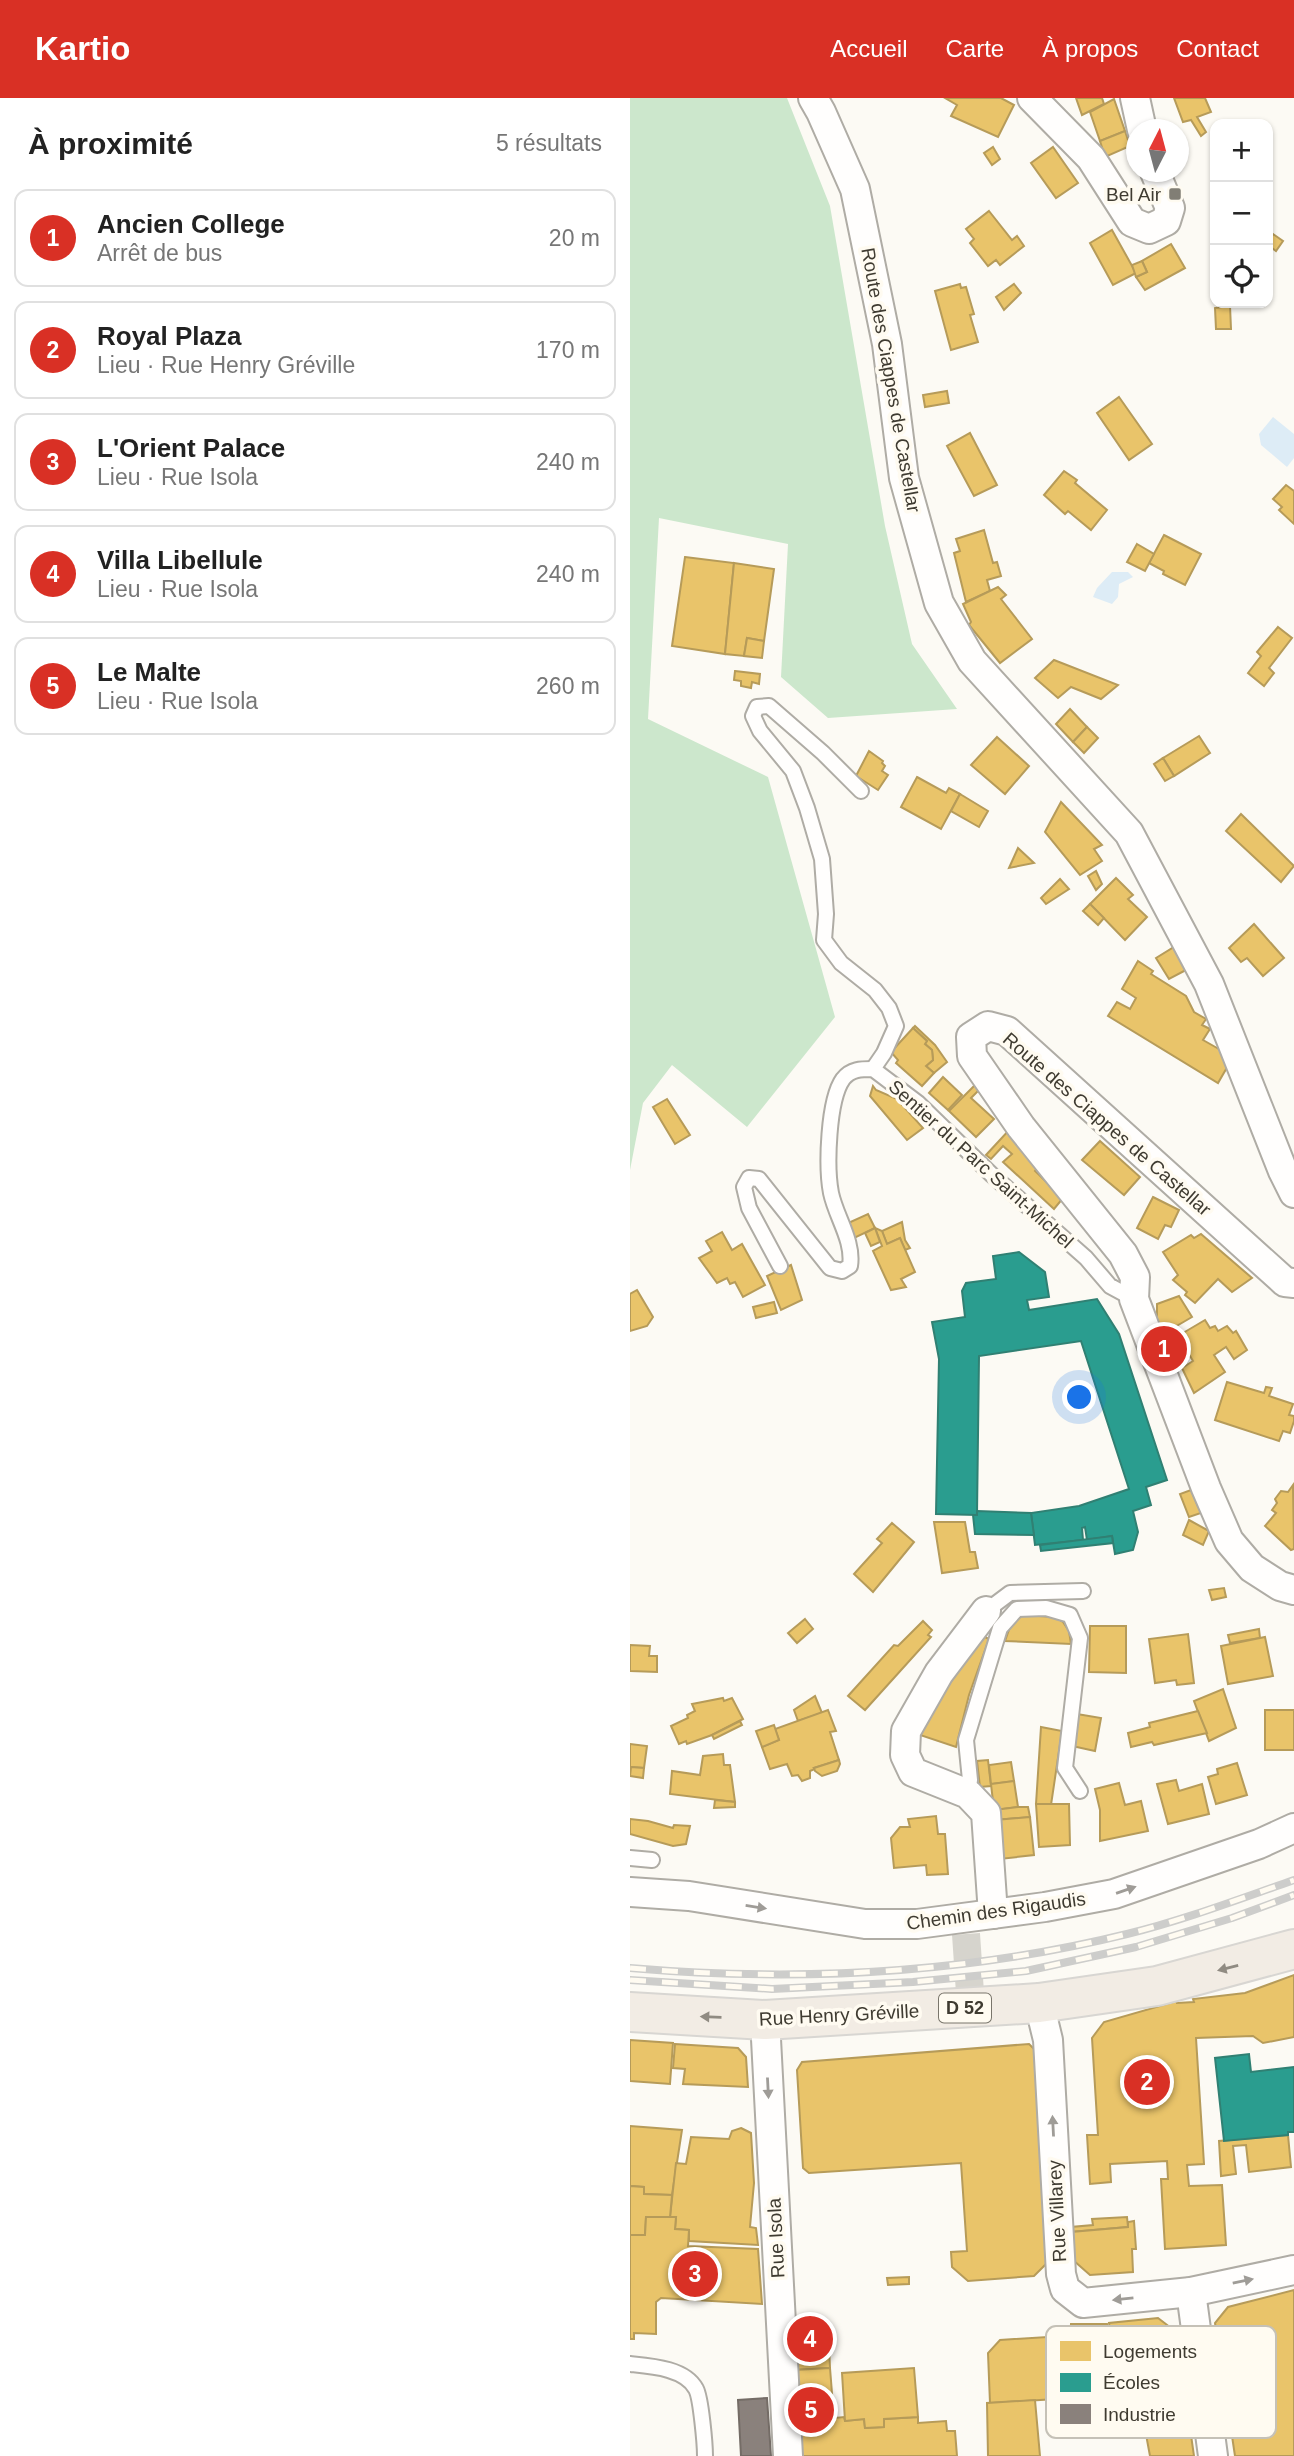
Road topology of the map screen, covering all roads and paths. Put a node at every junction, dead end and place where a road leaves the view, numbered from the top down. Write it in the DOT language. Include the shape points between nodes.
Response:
graph roads {
  1 [pos="813,98"];
  2 [pos="1032,98"];
  3 [pos="1135,98"];
  4 [pos="1140,119"];
  5 [pos="1159,182"];
  6 [pos="861,791"];
  7 [pos="873,1069"];
  8 [pos="1294,1193"];
  9 [pos="780,1266"];
  10 [pos="1294,1283"];
  11 [pos="1134,1299"];
  12 [pos="1294,1590"];
  13 [pos="1083,1591"];
  14 [pos="986,1611"];
  15 [pos="1080,1791"];
  16 [pos="968,1794"];
  17 [pos="1294,1828"];
  18 [pos="630,1858"];
  19 [pos="652,1860"];
  20 [pos="630,1892"];
  21 [pos="993,1914"];
  22 [pos="1294,1949"];
  23 [pos="1040,2003"];
  24 [pos="630,2012"];
  25 [pos="765,2020"];
  26 [pos="1294,2270"];
  27 [pos="1191,2292"];
  28 [pos="1196,2326"];
  29 [pos="630,2364"];
  30 [pos="1211,2438"];
  31 [pos="705,2456"];
  32 [pos="788,2456"];
  33 [pos="1213,2456"];
  1 -- 8 [label="street, Route des Ciappes de Castellar" via="855,189 887,344 904,478 939,603 972,661 1129,833 1209,984"];
  2 -- 5 [label="street" via="1091,158 1132,222 1149,229 1166,221 1170,208"];
  3 -- 4 [label="street"];
  6 -- 7 [label="lane" via="769,706 757,708 753,716 760,731 793,771 822,859 824,940 841,963 875,990 896,1026"];
  7 -- 9 [label="lane, Sentier du Parc Saint-Michel" via="855,1070 844,1079 832,1104 831,1190 852,1253 850,1266 842,1271 830,1268 759,1179 749,1178 744,1187 749,1208"];
  7 -- 11 [label="lane, Sentier du Parc Saint-Michel" via="918,1103 1086,1258 1110,1286"];
  10 -- 11 [label="street, Route des Ciappes de Castellar" via="1285,1282 1007,1031 988,1026 971,1037 972,1056 1021,1127 1123,1254 1135,1277"];
  11 -- 12 [label="street, Route des Ciappes de Castellar" via="1229,1541 1252,1568"];
  13 -- 14 [label="lane" via="1010,1593"];
  14 -- 16 [label="street" via="939,1673 906,1731 905,1755 913,1772"];
  15 -- 16 [label="lane" via="1065,1768 1080,1638 1070,1615 1046,1608 1017,1609 1000,1628 966,1740"];
  16 -- 21 [label="street" via="986,1813"];
  21 -- 17 [label="street, Chemin des Rigaudis, one-way" via="1114,1894"];
  18 -- 19 [label="lane"];
  20 -- 21 [label="street, Chemin des Rigaudis, one-way" via="689,1896 918,1932"];
  22 -- 23 [label="main road, Rue Henry Gréville / D 52, one-way" via="1157,1986"];
  23 -- 25 [label="main road, Rue Henry Gréville / D 52" via="971,2000"];
  27 -- 23 [label="street, Rue Villarey, one-way" via="1083,2304 1065,2289 1048,2040"];
  25 -- 24 [label="main road, Rue Henry Gréville / D 52, one-way"];
  25 -- 32 [label="street, Rue Isola, one-way"];
  27 -- 26 [label="street, Rue Villarey, one-way"];
  27 -- 28 [label="street"];
  29 -- 31 [label="lane" via="663,2367 696,2389"];
  30 -- 33 [label="street"];
}
